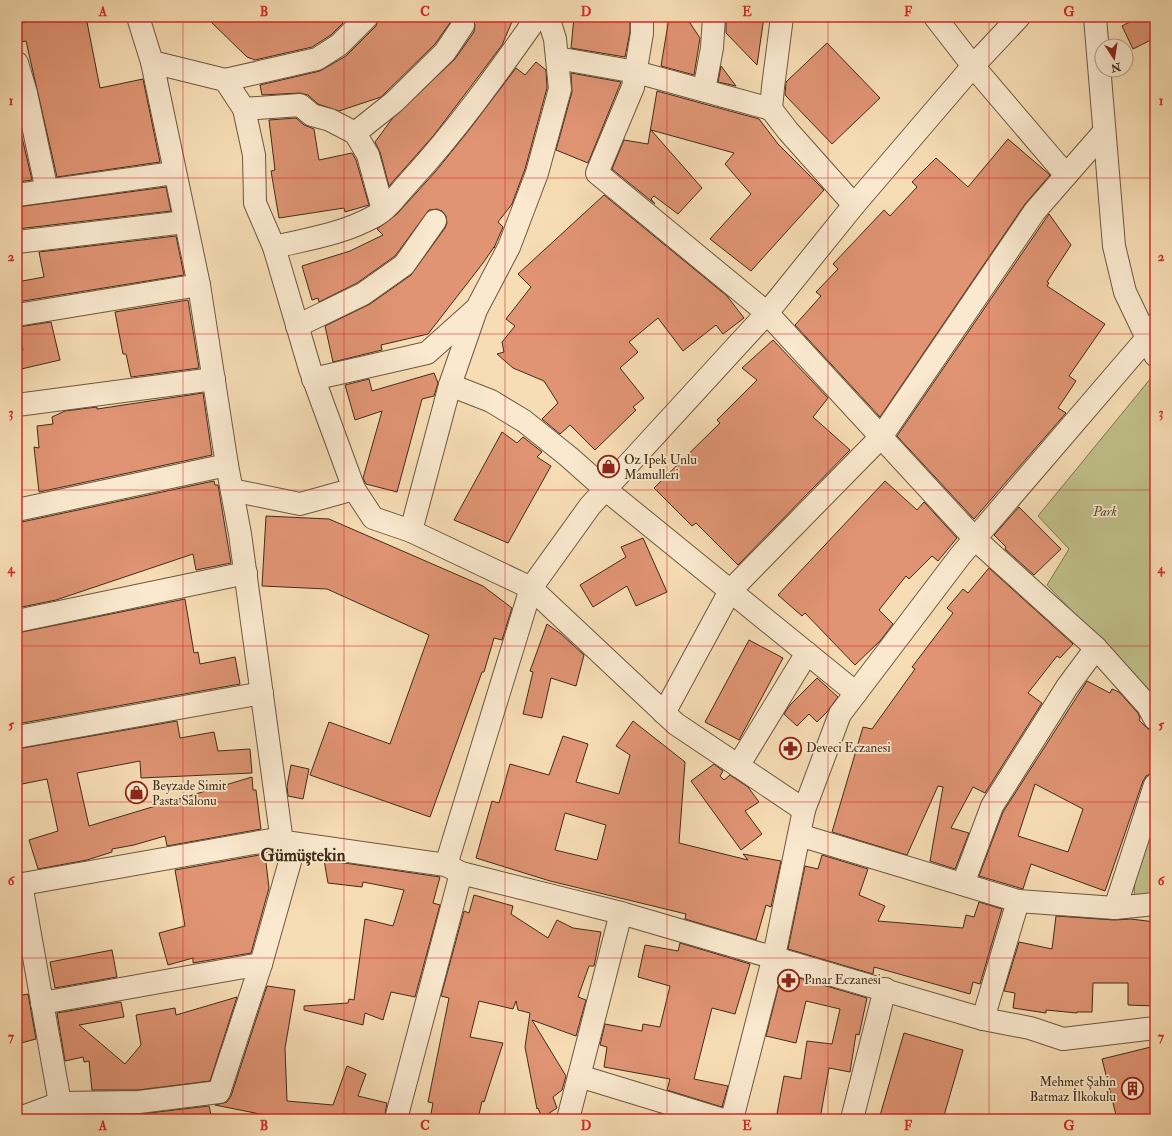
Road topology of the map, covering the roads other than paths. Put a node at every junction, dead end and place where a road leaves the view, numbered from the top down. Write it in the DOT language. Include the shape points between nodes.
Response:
graph roads {
  1 [pos="138,17"];
  2 [pos="537,17"];
  3 [pos="548,17"];
  4 [pos="642,17"];
  5 [pos="714,17"];
  6 [pos="782,17"];
  7 [pos="936,17"];
  8 [pos="1019,17"];
  9 [pos="1095,17"];
  10 [pos="356,21"];
  11 [pos="463,25"];
  12 [pos="557,58"];
  13 [pos="152,62"];
  14 [pos="17,63"];
  15 [pos="973,66"];
  16 [pos="636,72"];
  17 [pos="225,80"];
  18 [pos="704,90"];
  19 [pos="244,109"];
  20 [pos="771,109"];
  21 [pos="1104,132"];
  22 [pos="355,133"];
  23 [pos="174,173"];
  24 [pos="1066,176"];
  25 [pos="47,191"];
  26 [pos="17,195"];
  27 [pos="854,205"];
  28 [pos="383,210"];
  29 [pos="435,221"];
  30 [pos="185,222"];
  31 [pos="17,242"];
  32 [pos="274,247"];
  33 [pos="199,285"];
  34 [pos="476,310"];
  35 [pos="767,312"];
  36 [pos="17,315"];
  37 [pos="297,326"];
  38 [pos="1152,339"];
  39 [pos="214,379"];
  40 [pos="313,379"];
  41 [pos="450,385"];
  42 [pos="17,405"];
  43 [pos="881,436"];
  44 [pos="227,465"];
  45 [pos="354,489"];
  46 [pos="605,489"];
  47 [pos="232,490"];
  48 [pos="17,510"];
  49 [pos="411,531"];
  50 [pos="975,539"];
  51 [pos="246,573"];
  52 [pos="531,588"];
  53 [pos="730,591"];
  54 [pos="17,621"];
  55 [pos="1096,648"];
  56 [pos="807,653"];
  57 [pos="262,693"];
  58 [pos="856,693"];
  59 [pos="664,713"];
  60 [pos="1155,719"];
  61 [pos="17,737"];
  62 [pos="738,766"];
  63 [pos="1155,785"];
  64 [pos="804,810"];
  65 [pos="799,835"];
  66 [pos="288,843"];
  67 [pos="453,869"];
  68 [pos="19,884"];
  69 [pos="963,884"];
  70 [pos="1018,901"];
  71 [pos="1155,904"];
  72 [pos="1115,908"];
  73 [pos="621,913"];
  74 [pos="774,956"];
  75 [pos="260,964"];
  76 [pos="885,989"];
  77 [pos="42,1003"];
  78 [pos="983,1019"];
  79 [pos="1155,1028"];
  80 [pos="579,1076"];
  81 [pos="60,1103"];
  82 [pos="142,1111"];
  83 [pos="17,1119"];
  84 [pos="396,1119"];
  85 [pos="568,1119"];
  86 [pos="720,1119"];
  87 [pos="732,1119"];
  88 [pos="852,1119"];
  1 -- 13 [label="street"];
  2 -- 28 [label="street" via="492,82 421,169"];
  3 -- 12 [label="street"];
  4 -- 16 [label="street"];
  5 -- 18 [label="street" via="712,48"];
  6 -- 20 [label="street"];
  7 -- 15 [label="street"];
  8 -- 15 [label="street"];
  9 -- 21 [label="street"];
  10 -- 17 [label="street" via="339,45 318,59"];
  11 -- 22 [label="street" via="445,52 394,102"];
  12 -- 16 [label="street"];
  12 -- 34 [label="street" via="560,89 537,173 509,247"];
  13 -- 17 [label="street"];
  13 -- 23 [label="street"];
  14 -- 25 [label="street"];
  15 -- 24 [label="street"];
  15 -- 27 [label="street"];
  16 -- 18 [label="street"];
  16 -- 35 [label="street" via="633,87 597,173"];
  17 -- 19 [label="street"];
  18 -- 20 [label="street"];
  19 -- 22 [label="street" via="300,105 312,115 330,120"];
  19 -- 32 [label="street" via="254,155 255,203"];
  20 -- 27 [label="street"];
  21 -- 24 [label="street"];
  21 -- 38 [label="street" via="1114,246 1125,292"];
  22 -- 28 [label="street" via="368,155"];
  23 -- 25 [label="street"];
  23 -- 30 [label="street"];
  24 -- 43 [label="street" via="1035,210"];
  25 -- 26 [label="street"];
  27 -- 35 [label="street"];
  28 -- 32 [label="street" via="341,232"];
  29 -- 37 [label="street" via="404,265 362,294"];
  30 -- 31 [label="street"];
  30 -- 33 [label="street"];
  32 -- 37 [label="street"];
  33 -- 36 [label="street"];
  33 -- 39 [label="street"];
  34 -- 40 [label="street" via="427,353"];
  34 -- 41 [label="street"];
  35 -- 43 [label="street"];
  35 -- 46 [label="street"];
  37 -- 40 [label="street"];
  38 -- 50 [label="street"];
  39 -- 42 [label="street"];
  39 -- 44 [label="street"];
  40 -- 45 [label="street"];
  41 -- 46 [label="street" via="492,401 524,421 569,456"];
  41 -- 49 [label="street"];
  43 -- 50 [label="street"];
  43 -- 53 [label="street"];
  44 -- 47 [label="street"];
  44 -- 48 [label="street"];
  45 -- 47 [label="street" via="300,504"];
  45 -- 49 [label="street" via="373,518"];
  46 -- 52 [label="street"];
  46 -- 53 [label="street"];
  47 -- 51 [label="street"];
  49 -- 52 [label="street"];
  50 -- 55 [label="street"];
  50 -- 58 [label="street"];
  51 -- 54 [label="street"];
  51 -- 57 [label="street"];
  52 -- 59 [label="street"];
  52 -- 67 [label="street"];
  53 -- 56 [label="street"];
  53 -- 59 [label="street"];
  55 -- 60 [label="street" via="1148,706"];
  55 -- 69 [label="street" via="1067,687 992,806"];
  56 -- 58 [label="street"];
  56 -- 62 [label="street"];
  57 -- 61 [label="street"];
  57 -- 66 [label="street"];
  58 -- 64 [label="street" via="840,714"];
  59 -- 62 [label="street"];
  62 -- 64 [label="street"];
  63 -- 72 [label="street"];
  64 -- 65 [label="street"];
  65 -- 69 [label="street"];
  65 -- 74 [label="street"];
  66 -- 67 [label="street"];
  66 -- 68 [label="street" via="271,840"];
  66 -- 75 [label="street"];
  67 -- 73 [label="street"];
  67 -- 84 [label="street"];
  68 -- 77 [label="street"];
  69 -- 70 [label="street"];
  70 -- 72 [label="street"];
  70 -- 78 [label="street"];
  71 -- 72 [label="street"];
  73 -- 74 [label="street"];
  73 -- 80 [label="street"];
  74 -- 76 [label="street"];
  74 -- 87 [label="street"];
  75 -- 77 [label="street"];
  75 -- 82 [label="street" via="219,1092"];
  76 -- 78 [label="street"];
  76 -- 88 [label="street"];
  77 -- 81 [label="street"];
  78 -- 79 [label="street" via="1030,1028 1063,1039"];
  80 -- 85 [label="street"];
  80 -- 86 [label="street"];
  81 -- 82 [label="street"];
  81 -- 83 [label="street"];
}
